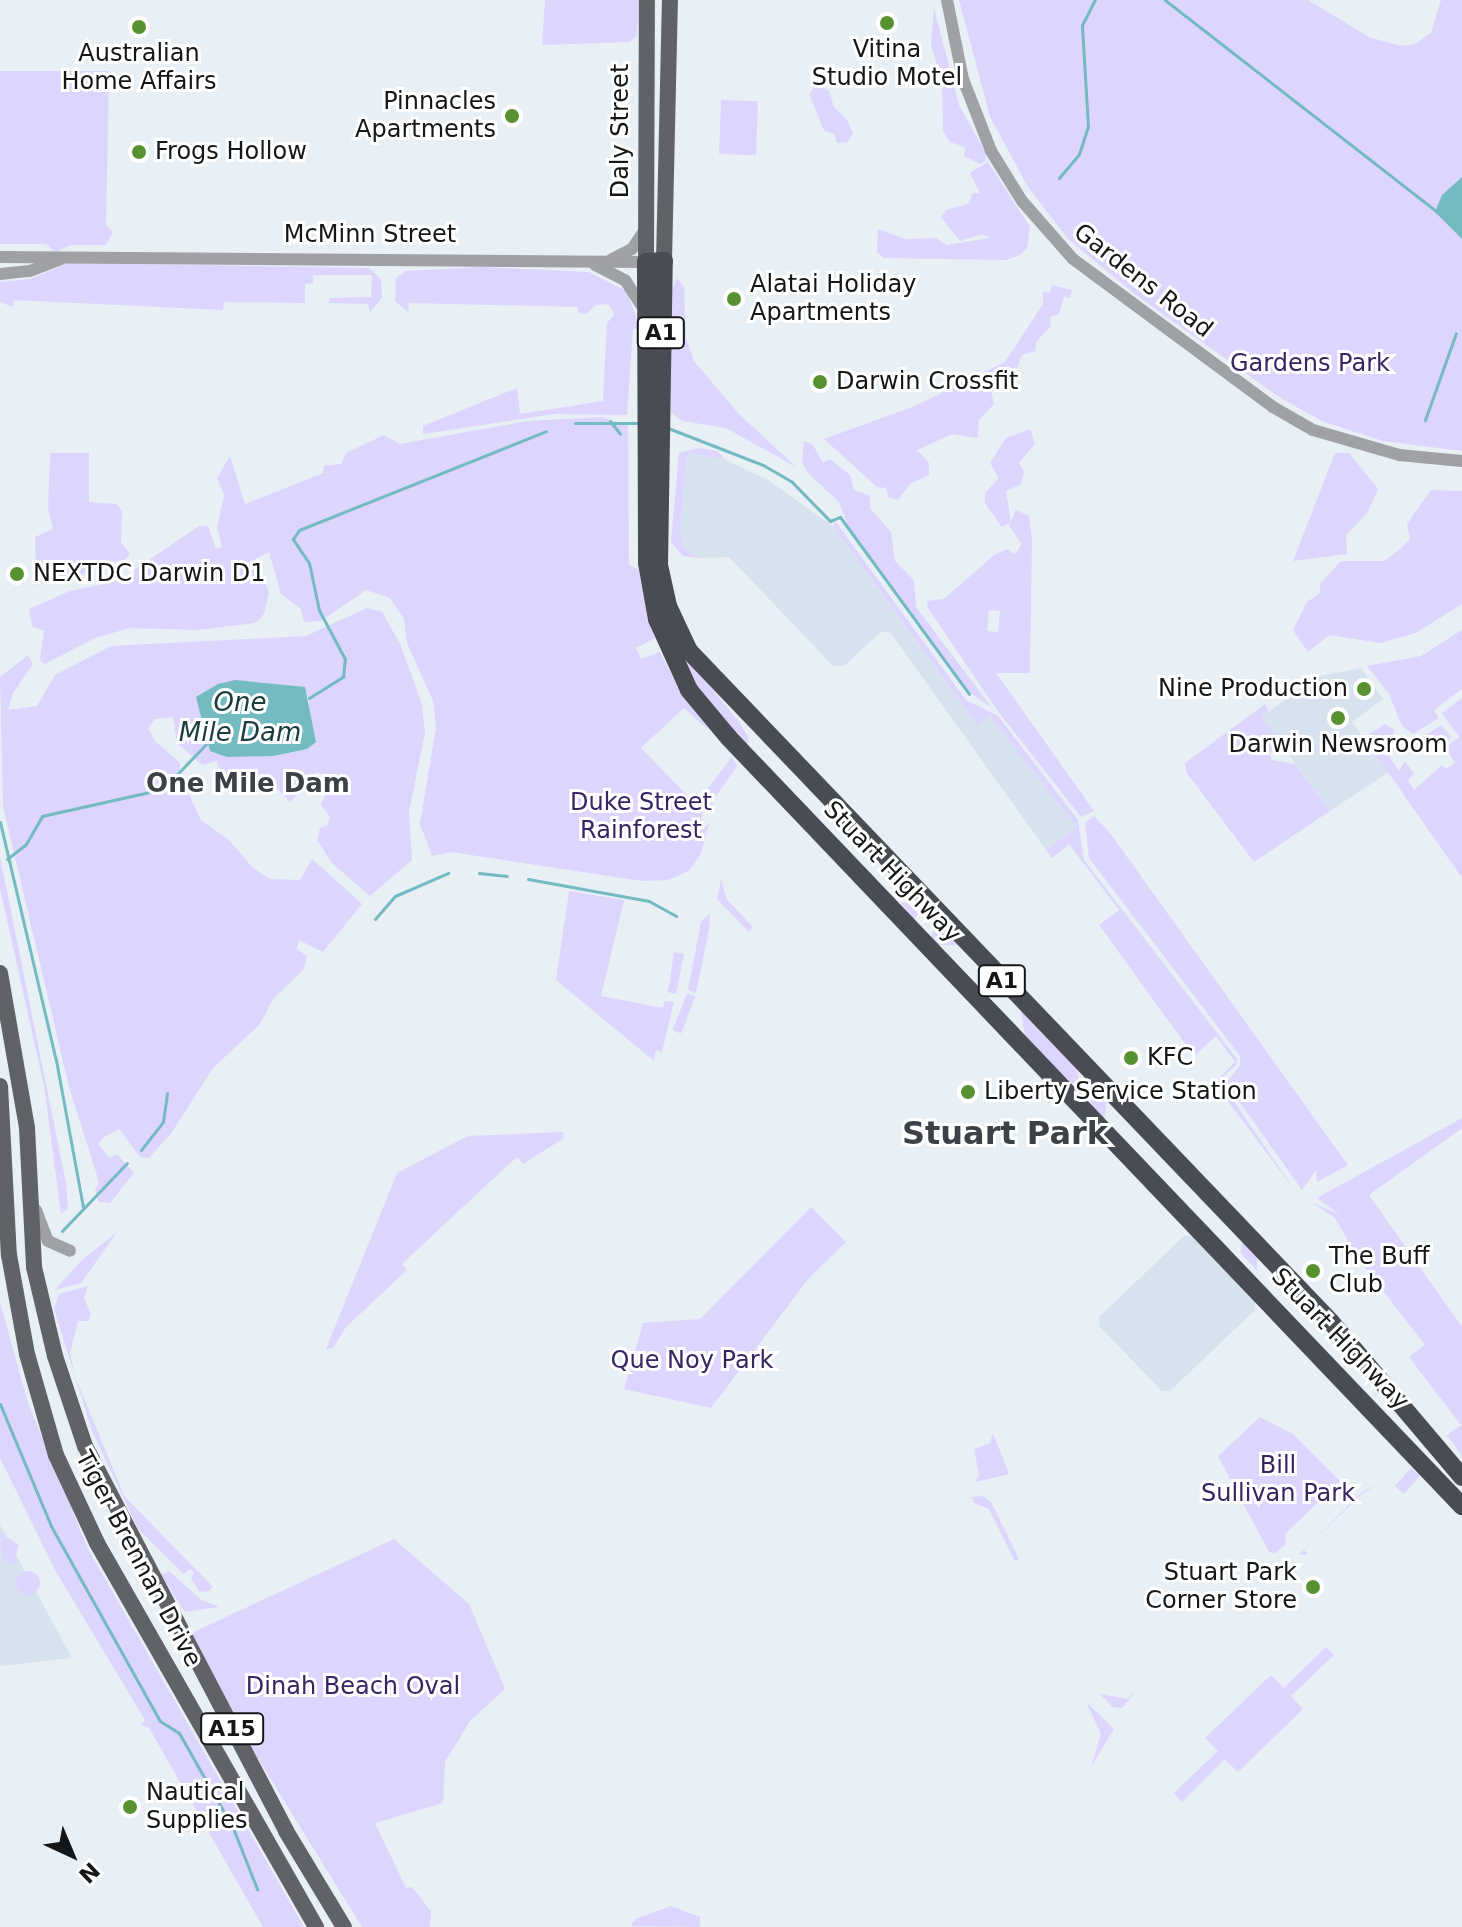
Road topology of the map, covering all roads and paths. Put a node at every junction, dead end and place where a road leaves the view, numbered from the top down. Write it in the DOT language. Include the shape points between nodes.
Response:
graph roads {
  1 [pos="647,0"];
  2 [pos="670,0"];
  3 [pos="944,0"];
  4 [pos="668,61"];
  5 [pos="645,63"];
  6 [pos="645,230"];
  7 [pos="76,256"];
  8 [pos="0,257"];
  9 [pos="572,261"];
  10 [pos="655,261"];
  11 [pos="606,262"];
  12 [pos="0,274"];
  13 [pos="648,333"];
  14 [pos="654,406"];
  15 [pos="654,434"];
  16 [pos="1462,461"];
  17 [pos="741,708"];
  18 [pos="773,742"];
  19 [pos="755,765"];
  20 [pos="831,843"];
  21 [pos="937,914"];
  22 [pos="917,932"];
  23 [pos="0,973"];
  24 [pos="1095,1079"];
  25 [pos="0,1086"];
  26 [pos="1073,1100"];
  27 [pos="30,1187"];
  28 [pos="1242,1231"];
  29 [pos="70,1251"];
  30 [pos="1222,1251"];
  31 [pos="1424,1428"];
  32 [pos="1408,1444"];
  33 [pos="1462,1477"];
  34 [pos="1462,1506"];
  35 [pos="178,1628"];
  36 [pos="227,1772"];
  37 [pos="316,1927"];
  38 [pos="344,1927"];
  1 -- 5 [label="main road, Daly Street"];
  2 -- 4 [label="main road, Daly Street"];
  3 -- 16 [label="street, Gardens Road" via="968,95 1002,170 1048,233 1094,277 1313,430 1399,455"];
  4 -- 5 [label="main road"];
  4 -- 10 [label="main road, Daly Street"];
  5 -- 6 [label="main road, Daly Street"];
  6 -- 10 [label="main road, Daly Street"];
  6 -- 11 [label="street" via="632,249"];
  7 -- 8 [label="street, McMinn Street"];
  7 -- 9 [label="street, McMinn Street"];
  7 -- 12 [label="street, McMinn Street"];
  9 -- 11 [label="street, McMinn Street"];
  9 -- 13 [label="street" via="602,267 629,283 641,302"];
  10 -- 11 [label="street, McMinn Street"];
  10 -- 13 [label="highway, Stuart Highway / A1"];
  10 -- 14 [label="highway, Stuart Highway / A1"];
  13 -- 14 [label="highway, Stuart Highway / A1"];
  14 -- 15 [label="highway, Stuart Highway / A1"];
  15 -- 17 [label="highway, Stuart Highway / A1" via="664,593 689,651"];
  15 -- 19 [label="highway, Stuart Highway / A1" via="647,563 657,619 689,690"];
  17 -- 18 [label="highway, Stuart Highway / A1"];
  17 -- 19 [label="highway" via="758,747"];
  18 -- 20 [label="highway" via="769,754 776,771"];
  18 -- 21 [label="highway, Stuart Highway / A1"];
  19 -- 20 [label="highway, Stuart Highway / A1"];
  20 -- 22 [label="highway, Stuart Highway / A1"];
  21 -- 22 [label="highway"];
  21 -- 24 [label="highway, Stuart Highway / A1"];
  22 -- 26 [label="highway, Stuart Highway / A1"];
  23 -- 27 [label="main road, Tiger Brennan Drive" via="23,1092"];
  24 -- 26 [label="highway"];
  24 -- 28 [label="highway, Stuart Highway / A1"];
  25 -- 36 [label="main road, Tiger Brennan Drive / A15" via="9,1255 27,1354 56,1455 97,1543"];
  26 -- 30 [label="highway, Stuart Highway / A1"];
  27 -- 29 [label="street" via="42,1233"];
  27 -- 35 [label="main road, Tiger Brennan Drive / A15" via="34,1267 55,1356 85,1446"];
  28 -- 30 [label="highway"];
  28 -- 31 [label="highway, Stuart Highway / A1"];
  30 -- 32 [label="highway, Stuart Highway / A1"];
  31 -- 32 [label="highway"];
  31 -- 33 [label="highway, Stuart Highway / A1"];
  32 -- 34 [label="highway, Stuart Highway / A1"];
  35 -- 36 [label="main road" via="163,1641 164,1651 225,1758"];
  35 -- 38 [label="main road, Tiger Brennan Drive / A15" via="286,1831"];
  36 -- 37 [label="main road, Tiger Brennan Drive / A15"];
}
